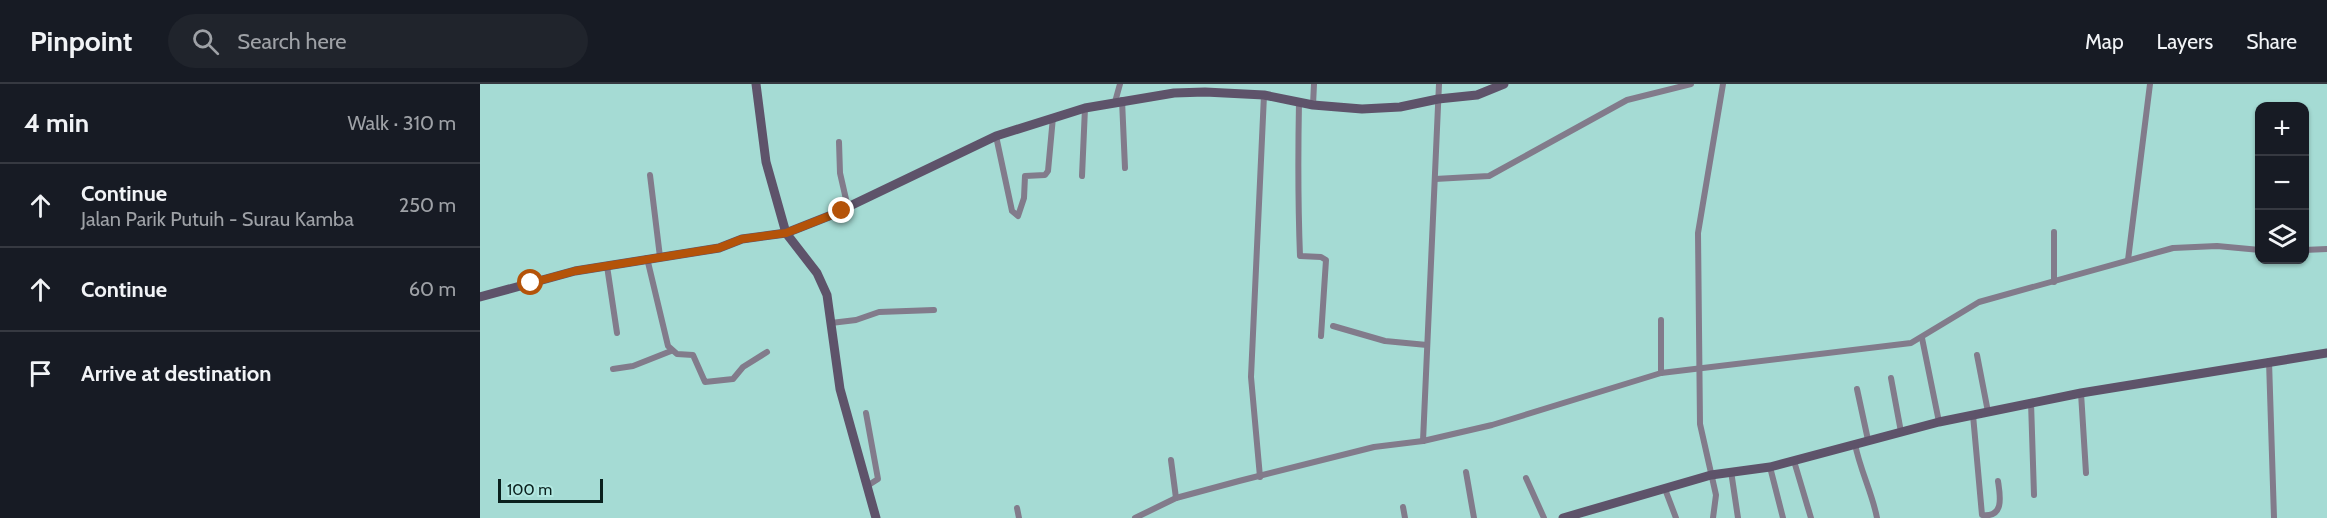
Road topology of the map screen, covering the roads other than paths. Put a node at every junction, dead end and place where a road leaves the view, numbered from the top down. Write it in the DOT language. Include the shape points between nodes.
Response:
graph roads {
  1 [pos="756,84"];
  2 [pos="1120,84"];
  3 [pos="1314,84"];
  4 [pos="1439,84"];
  5 [pos="1504,84"];
  6 [pos="1691,84"];
  7 [pos="1723,84"];
  8 [pos="2150,84"];
  9 [pos="1174,88"];
  10 [pos="1264,95"];
  11 [pos="1438,99"];
  12 [pos="1119,101"];
  13 [pos="1299,102"];
  14 [pos="1313,105"];
  15 [pos="1084,108"];
  16 [pos="1053,116"];
  17 [pos="996,136"];
  18 [pos="839,142"];
  19 [pos="1125,168"];
  20 [pos="650,175"];
  21 [pos="1082,176"];
  22 [pos="1435,179"];
  23 [pos="848,209"];
  24 [pos="2054,232"];
  25 [pos="786,233"];
  26 [pos="2327,249"];
  27 [pos="2255,250"];
  28 [pos="2309,250"];
  29 [pos="660,257"];
  30 [pos="647,258"];
  31 [pos="2128,260"];
  32 [pos="607,266"];
  33 [pos="2054,282"];
  34 [pos="480,297"];
  35 [pos="934,310"];
  36 [pos="1661,320"];
  37 [pos="831,323"];
  38 [pos="1333,326"];
  39 [pos="617,333"];
  40 [pos="1321,336"];
  41 [pos="1922,339"];
  42 [pos="1427,345"];
  43 [pos="671,351"];
  44 [pos="766,352"];
  45 [pos="2327,353"];
  46 [pos="1977,355"];
  47 [pos="2269,360"];
  48 [pos="1700,367"];
  49 [pos="613,369"];
  50 [pos="1661,373"];
  51 [pos="1891,378"];
  52 [pos="1857,389"];
  53 [pos="2080,393"];
  54 [pos="2031,402"];
  55 [pos="1988,412"];
  56 [pos="866,413"];
  57 [pos="1973,415"];
  58 [pos="1939,422"];
  59 [pos="1901,432"];
  60 [pos="1868,440"];
  61 [pos="1423,441"];
  62 [pos="1855,444"];
  63 [pos="1171,460"];
  64 [pos="1794,461"];
  65 [pos="1770,467"];
  66 [pos="1731,471"];
  67 [pos="1466,472"];
  68 [pos="2086,473"];
  69 [pos="1711,475"];
  70 [pos="1260,477"];
  71 [pos="1526,478"];
  72 [pos="1998,482"];
  73 [pos="867,486"];
  74 [pos="1665,489"];
  75 [pos="2034,495"];
  76 [pos="1176,498"];
  77 [pos="1403,507"];
  78 [pos="1017,508"];
  79 [pos="876,518"];
  80 [pos="1019,518"];
  81 [pos="1136,518"];
  82 [pos="1405,518"];
  83 [pos="1474,518"];
  84 [pos="1544,518"];
  85 [pos="1563,518"];
  86 [pos="1676,518"];
  87 [pos="1713,518"];
  88 [pos="1738,518"];
  89 [pos="1784,518"];
  90 [pos="1811,518"];
  91 [pos="1877,518"];
  92 [pos="2274,518"];
  1 -- 25 [label="street" via="766,162"];
  2 -- 12 [label="street"];
  3 -- 14 [label="street"];
  4 -- 11 [label="street"];
  5 -- 11 [label="street" via="1477,95"];
  6 -- 22 [label="street" via="1627,100 1489,176"];
  7 -- 48 [label="street" via="1698,233"];
  8 -- 31 [label="street"];
  9 -- 10 [label="street"];
  9 -- 12 [label="street"];
  10 -- 13 [label="street"];
  10 -- 70 [label="street" via="1251,377"];
  11 -- 14 [label="street" via="1362,109"];
  11 -- 22 [label="street"];
  12 -- 15 [label="street"];
  12 -- 19 [label="street"];
  13 -- 14 [label="street"];
  13 -- 40 [label="street" via="1300,256 1326,260"];
  15 -- 16 [label="street"];
  15 -- 21 [label="street"];
  16 -- 17 [label="street"];
  16 -- 17 [label="street" via="1048,171 1025,176 1018,216 1012,211"];
  17 -- 23 [label="street"];
  18 -- 23 [label="street" via="840,173"];
  20 -- 29 [label="street"];
  22 -- 42 [label="street"];
  23 -- 25 [label="street"];
  24 -- 33 [label="street"];
  25 -- 29 [label="street"];
  25 -- 37 [label="street" via="823,284"];
  26 -- 28 [label="street"];
  27 -- 31 [label="street" via="2188,246"];
  29 -- 30 [label="street"];
  30 -- 32 [label="street"];
  30 -- 43 [label="street"];
  31 -- 33 [label="street"];
  32 -- 34 [label="street"];
  32 -- 39 [label="street"];
  33 -- 41 [label="street" via="1979,302"];
  35 -- 37 [label="street" via="879,312"];
  36 -- 50 [label="street"];
  37 -- 73 [label="street" via="840,389"];
  38 -- 42 [label="street" via="1385,341"];
  41 -- 48 [label="street"];
  41 -- 58 [label="street"];
  42 -- 61 [label="street"];
  43 -- 44 [label="street" via="693,355 705,382 733,379"];
  43 -- 49 [label="street" via="633,366"];
  45 -- 47 [label="street"];
  46 -- 55 [label="street"];
  47 -- 53 [label="street"];
  47 -- 92 [label="street"];
  48 -- 50 [label="street"];
  48 -- 69 [label="street" via="1700,424"];
  50 -- 61 [label="street"];
  51 -- 59 [label="street"];
  52 -- 60 [label="street"];
  53 -- 54 [label="street"];
  53 -- 68 [label="street"];
  54 -- 55 [label="street"];
  54 -- 75 [label="street"];
  55 -- 57 [label="street"];
  56 -- 73 [label="street" via="878,479"];
  57 -- 58 [label="street"];
  57 -- 72 [label="street" via="1982,515 1989,517 2000,508"];
  58 -- 59 [label="street"];
  59 -- 60 [label="street"];
  60 -- 62 [label="street"];
  61 -- 70 [label="street" via="1374,447"];
  62 -- 64 [label="street"];
  62 -- 91 [label="street"];
  63 -- 76 [label="street"];
  64 -- 65 [label="street"];
  64 -- 90 [label="street"];
  65 -- 66 [label="street"];
  65 -- 89 [label="street"];
  66 -- 69 [label="street"];
  66 -- 88 [label="street"];
  67 -- 83 [label="street"];
  69 -- 74 [label="street"];
  69 -- 87 [label="street" via="1716,495"];
  70 -- 76 [label="street"];
  71 -- 84 [label="street"];
  73 -- 79 [label="street"];
  74 -- 85 [label="street"];
  74 -- 86 [label="street"];
  76 -- 81 [label="street"];
  77 -- 82 [label="street"];
  78 -- 80 [label="street"];
}
